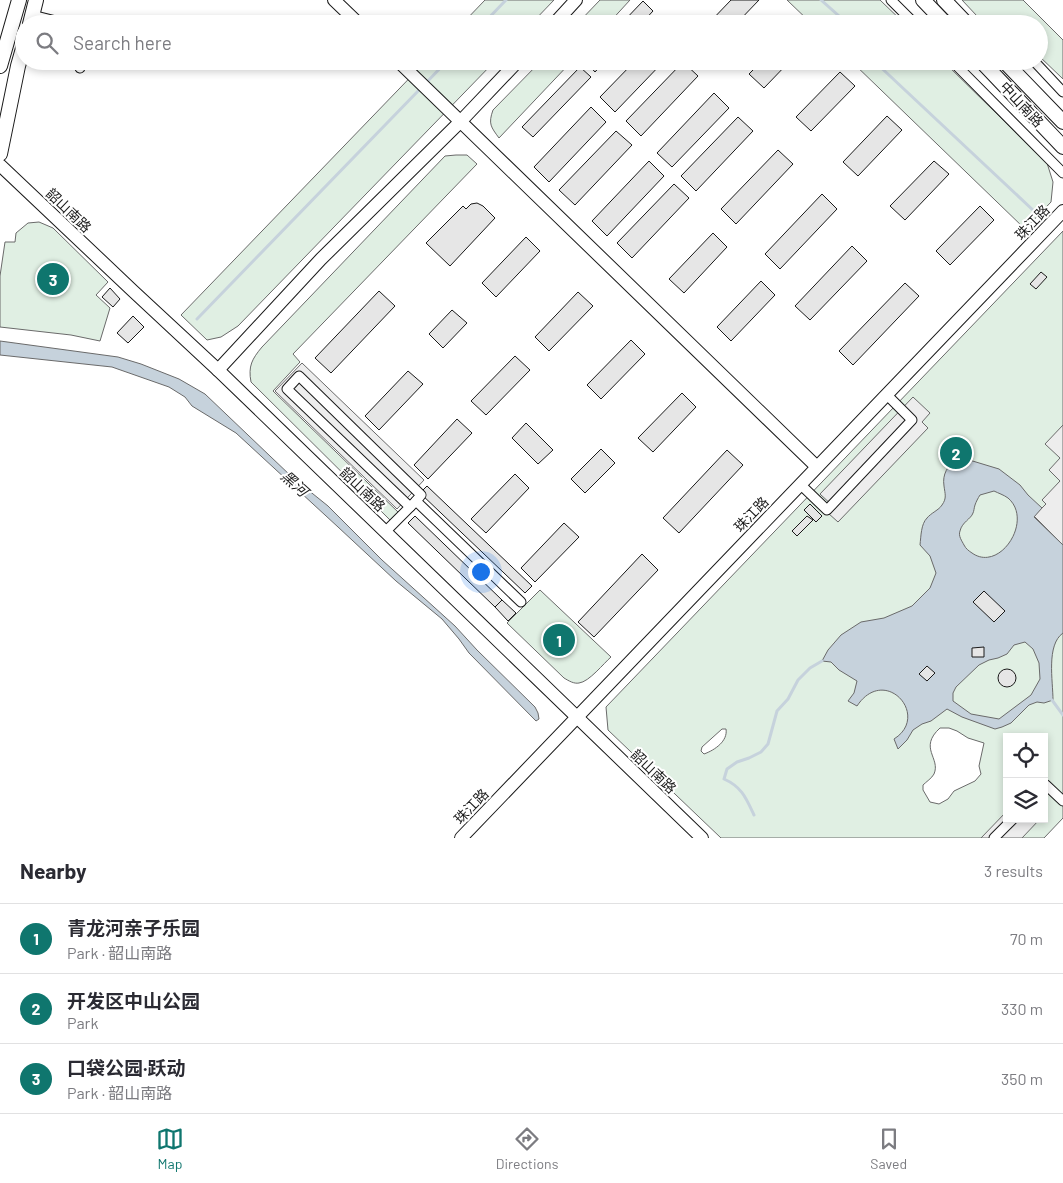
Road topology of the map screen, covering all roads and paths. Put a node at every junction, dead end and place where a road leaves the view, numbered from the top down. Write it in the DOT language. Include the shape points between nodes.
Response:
graph roads {
  1 [pos="19,0"];
  2 [pos="36,0"];
  3 [pos="334,0"];
  4 [pos="576,0"];
  5 [pos="892,0"];
  6 [pos="923,0"];
  7 [pos="944,0"];
  8 [pos="32,15"];
  9 [pos="350,15"];
  10 [pos="562,15"];
  11 [pos="906,15"];
  12 [pos="937,15"];
  13 [pos="959,15"];
  14 [pos="0,66"];
  15 [pos="17,70"];
  16 [pos="407,70"];
  17 [pos="509,70"];
  18 [pos="961,70"];
  19 [pos="990,70"];
  20 [pos="1013,70"];
  21 [pos="1042,70"];
  22 [pos="1063,92"];
  23 [pos="460,122"];
  24 [pos="1063,122"];
  25 [pos="1063,147"];
  26 [pos="0,154"];
  27 [pos="0,165"];
  28 [pos="1063,173"];
  29 [pos="1063,211"];
  30 [pos="218,370"];
  31 [pos="886,395"];
  32 [pos="817,467"];
  33 [pos="800,484"];
  34 [pos="413,504"];
  35 [pos="386,532"];
  36 [pos="521,602"];
  37 [pos="578,718"];
  38 [pos="1048,787"];
  39 [pos="1063,801"];
  40 [pos="1009,823"];
  41 [pos="462,838"];
  42 [pos="702,838"];
  43 [pos="994,838"];
  1 -- 14 [label="main road"];
  2 -- 8 [label="main road"];
  3 -- 9 [label="street"];
  4 -- 10 [label="street"];
  5 -- 11 [label="street"];
  6 -- 12 [label="main road"];
  7 -- 13 [label="main road"];
  15 -- 26 [label="main road"];
  16 -- 23 [label="street"];
  17 -- 23 [label="street"];
  18 -- 28 [label="street"];
  19 -- 25 [label="main road, 中山南路"];
  20 -- 24 [label="main road, 中山南路"];
  21 -- 22 [label="street"];
  23 -- 30 [label="street" via="322,259"];
  23 -- 32 [label="street"];
  27 -- 30 [label="street, 韶山南路"];
  29 -- 31 [label="street, 珠江路"];
  30 -- 35 [label="street, 韶山南路"];
  31 -- 32 [label="street, 珠江路"];
  31 -- 33 [label="street" via="912,420 827,510"];
  32 -- 33 [label="street, 珠江路"];
  33 -- 37 [label="street, 珠江路"];
  34 -- 34 [label="street" via="286,389 299,376 421,495"];
  34 -- 35 [label="street"];
  34 -- 36 [label="street"];
  35 -- 37 [label="street, 韶山南路"];
  37 -- 41 [label="street, 珠江路"];
  37 -- 42 [label="street, 韶山南路"];
  38 -- 39 [label="street"];
  40 -- 43 [label="street"];
}
